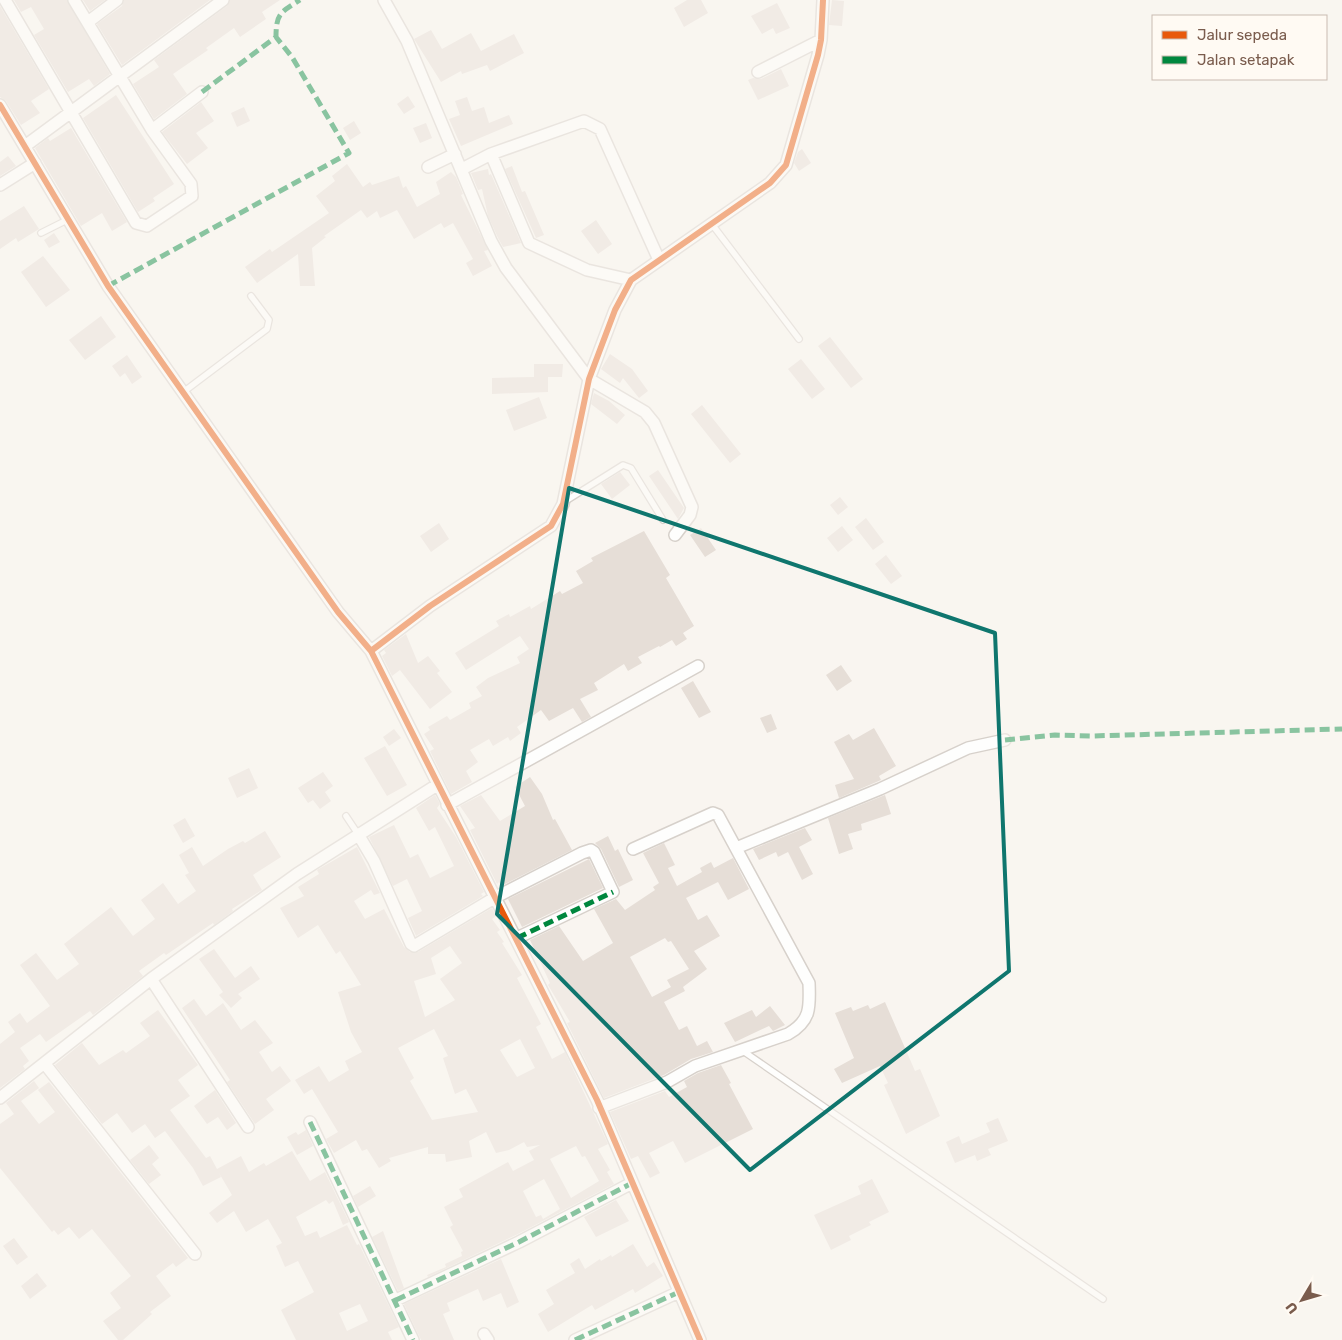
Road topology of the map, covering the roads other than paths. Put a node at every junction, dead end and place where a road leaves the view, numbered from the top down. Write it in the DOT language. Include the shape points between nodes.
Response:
graph roads {
  1 [pos="5,0"];
  2 [pos="74,0"];
  3 [pos="117,0"];
  4 [pos="222,0"];
  5 [pos="384,0"];
  6 [pos="823,0"];
  7 [pos="88,22"];
  8 [pos="822,40"];
  9 [pos="758,72"];
  10 [pos="120,78"];
  11 [pos="202,92"];
  12 [pos="0,105"];
  13 [pos="71,114"];
  14 [pos="152,130"];
  15 [pos="25,146"];
  16 [pos="455,154"];
  17 [pos="491,154"];
  18 [pos="35,163"];
  19 [pos="428,167"];
  20 [pos="462,169"];
  21 [pos="0,185"];
  22 [pos="67,220"];
  23 [pos="711,223"];
  24 [pos="41,233"];
  25 [pos="659,260"];
  26 [pos="631,280"];
  27 [pos="251,296"];
  28 [pos="799,339"];
  29 [pos="589,379"];
  30 [pos="182,393"];
  31 [pos="563,504"];
  32 [pos="663,520"];
  33 [pos="675,535"];
  34 [pos="371,651"];
  35 [pos="698,666"];
  36 [pos="1005,740"];
  37 [pos="437,785"];
  38 [pos="447,805"];
  39 [pos="346,816"];
  40 [pos="358,834"];
  41 [pos="736,848"];
  42 [pos="633,849"];
  43 [pos="496,897"];
  44 [pos="517,938"];
  45 [pos="151,979"];
  46 [pos="741,1050"];
  47 [pos="45,1064"];
  48 [pos="0,1098"];
  49 [pos="599,1108"];
  50 [pos="310,1122"];
  51 [pos="248,1127"];
  52 [pos="632,1183"];
  53 [pos="195,1254"];
  54 [pos="680,1292"];
  55 [pos="1103,1299"];
  56 [pos="396,1300"];
  57 [pos="413,1340"];
  58 [pos="575,1340"];
  59 [pos="700,1340"];
  1 -- 13 [label="street"];
  2 -- 7 [label="street"];
  3 -- 7 [label="street"];
  4 -- 10 [label="street"];
  5 -- 16 [label="street" via="407,41"];
  6 -- 8 [label="street"];
  7 -- 10 [label="street"];
  8 -- 9 [label="street"];
  8 -- 23 [label="street" via="786,165 770,183"];
  10 -- 13 [label="street"];
  10 -- 14 [label="street"];
  11 -- 14 [label="street"];
  12 -- 15 [label="street"];
  13 -- 14 [label="street" via="136,223 141,226 146,226 192,196 193,191"];
  13 -- 15 [label="street"];
  15 -- 18 [label="street"];
  16 -- 19 [label="street"];
  16 -- 20 [label="street"];
  17 -- 20 [label="street"];
  17 -- 25 [label="street" via="584,121 600,129"];
  17 -- 26 [label="street" via="529,243 587,270"];
  18 -- 21 [label="street"];
  18 -- 22 [label="street"];
  20 -- 29 [label="street" via="491,241 506,268"];
  22 -- 24 [label="lane"];
  22 -- 30 [label="street"];
  23 -- 25 [label="street"];
  23 -- 28 [label="lane"];
  25 -- 26 [label="street"];
  26 -- 29 [label="street" via="615,310"];
  27 -- 30 [label="lane" via="268,320 266,329"];
  29 -- 31 [label="street"];
  29 -- 33 [label="street" via="645,412 661,434 692,508"];
  30 -- 34 [label="street" via="338,612"];
  31 -- 32 [label="lane" via="623,465 631,468"];
  31 -- 34 [label="street" via="551,526 430,606"];
  34 -- 37 [label="street"];
  35 -- 38 [label="street"];
  36 -- 41 [label="street" via="968,748 880,789"];
  37 -- 38 [label="street"];
  37 -- 40 [label="street"];
  38 -- 43 [label="street"];
  39 -- 40 [label="lane"];
  40 -- 43 [label="street" via="414,946"];
  40 -- 45 [label="street"];
  41 -- 42 [label="street" via="718,816 713,813"];
  41 -- 46 [label="street" via="809,983 810,1007 801,1027"];
  43 -- 44 [label="street"];
  43 -- 44 [label="street" via="582,853 591,850 596,856 613,892"];
  44 -- 49 [label="street"];
  45 -- 47 [label="street"];
  45 -- 51 [label="street"];
  46 -- 49 [label="street" via="695,1066 667,1082"];
  46 -- 55 [label="lane"];
  47 -- 48 [label="street"];
  47 -- 53 [label="street"];
  49 -- 52 [label="street"];
  50 -- 56 [label="street"];
  52 -- 54 [label="street"];
  52 -- 56 [label="street" via="519,1242"];
  54 -- 58 [label="street"];
  54 -- 59 [label="street"];
  56 -- 57 [label="street"];
}
